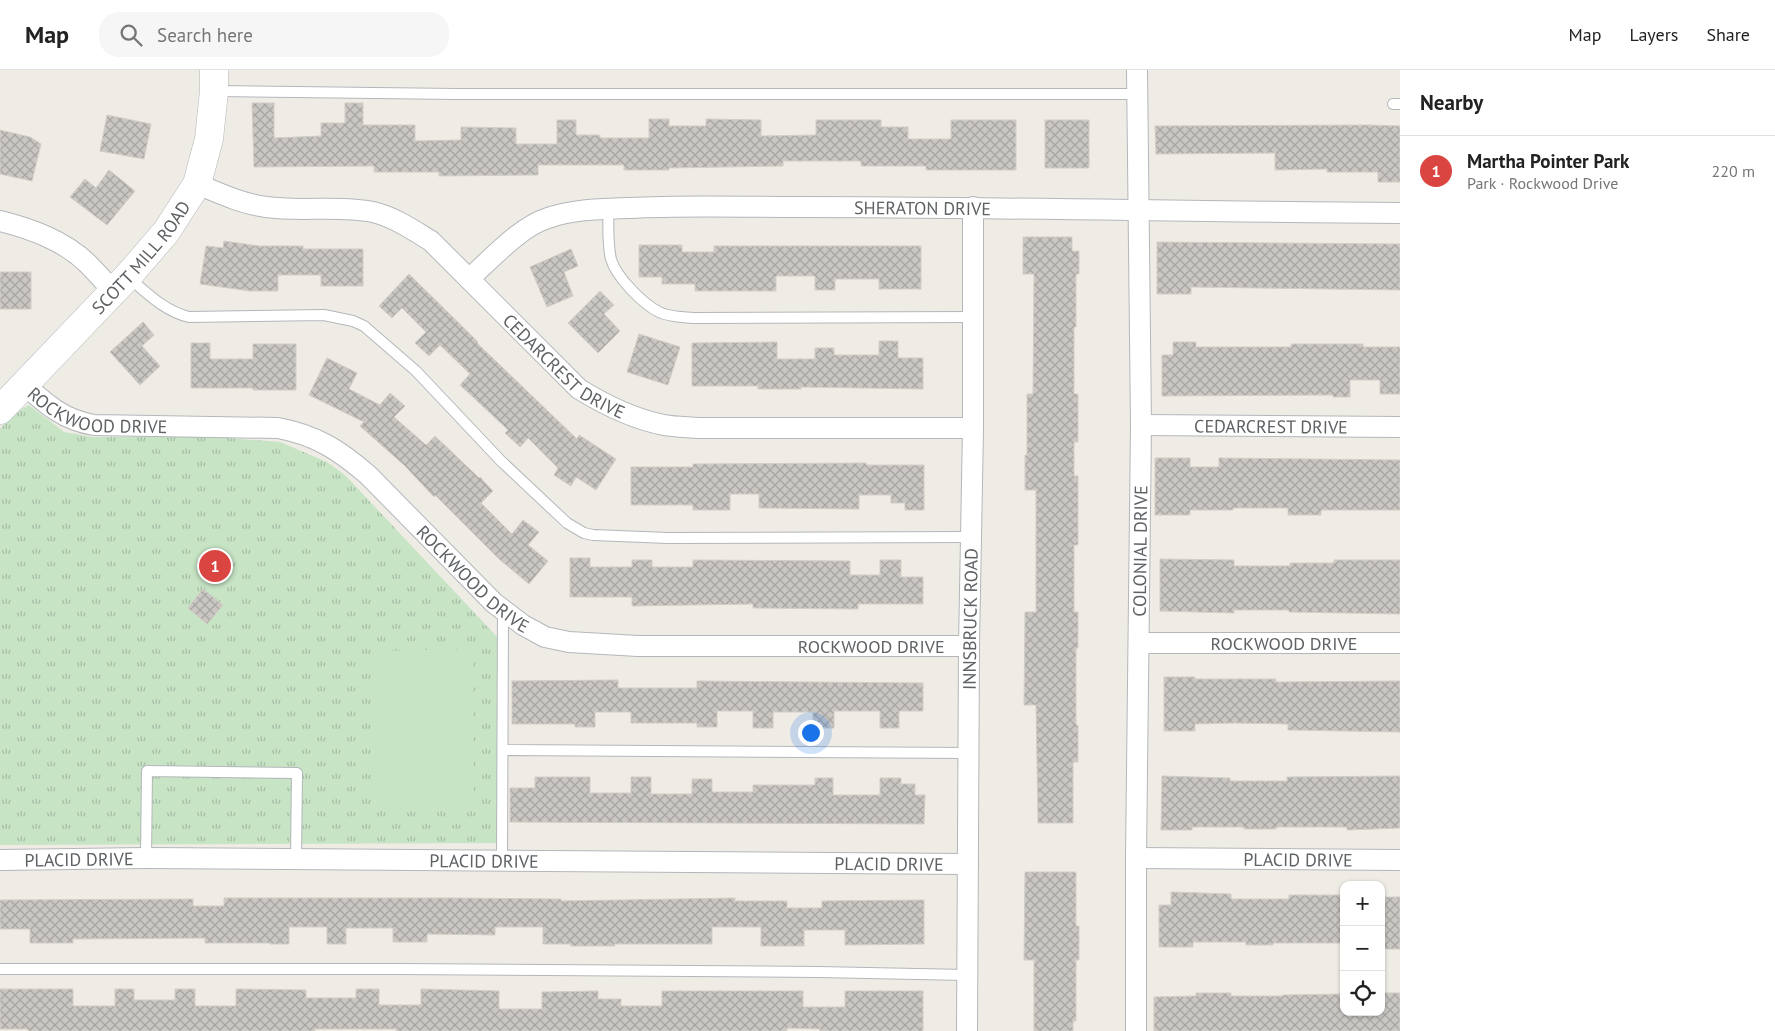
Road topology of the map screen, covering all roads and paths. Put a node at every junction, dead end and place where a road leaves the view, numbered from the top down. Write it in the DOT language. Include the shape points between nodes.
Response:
graph roads {
  1 [pos="1137,70"];
  2 [pos="214,80"];
  3 [pos="1137,94"];
  4 [pos="197,184"];
  5 [pos="973,206"];
  6 [pos="608,209"];
  7 [pos="1139,210"];
  8 [pos="1400,213"];
  9 [pos="0,221"];
  10 [pos="469,279"];
  11 [pos="121,284"];
  12 [pos="973,317"];
  13 [pos="25,385"];
  14 [pos="0,410"];
  15 [pos="1141,425"];
  16 [pos="1400,427"];
  17 [pos="973,428"];
  18 [pos="971,537"];
  19 [pos="503,610"];
  20 [pos="1139,643"];
  21 [pos="1400,643"];
  22 [pos="969,646"];
  23 [pos="502,750"];
  24 [pos="969,753"];
  25 [pos="146,858"];
  26 [pos="1136,858"];
  27 [pos="296,859"];
  28 [pos="0,860"];
  29 [pos="1400,860"];
  30 [pos="502,861"];
  31 [pos="968,864"];
  32 [pos="0,969"];
  33 [pos="967,975"];
  34 [pos="967,1031"];
  35 [pos="1136,1031"];
  1 -- 3 [label="street, COLONIAL DRIVE"];
  2 -- 3 [label="lane" via="456,94"];
  2 -- 4 [label="street, SCOTT MILL ROAD" via="208,139"];
  3 -- 7 [label="street, COLONIAL DRIVE"];
  4 -- 10 [label="street, CEDARCREST DRIVE" via="234,200 265,207 374,212 403,223 431,241"];
  4 -- 11 [label="street, SCOTT MILL ROAD" via="166,232"];
  5 -- 6 [label="street, SHERATON DRIVE" via="662,206"];
  5 -- 7 [label="street, SHERATON DRIVE"];
  5 -- 12 [label="street, INNSBRUCK ROAD"];
  6 -- 10 [label="street, SHERATON DRIVE" via="569,212 528,226"];
  6 -- 12 [label="lane" via="614,267 647,304 660,312 693,318"];
  7 -- 8 [label="street, SHERATON DRIVE"];
  7 -- 15 [label="street, COLONIAL DRIVE"];
  9 -- 11 [label="street" via="37,232 66,246"];
  10 -- 17 [label="street, CEDARCREST DRIVE" via="578,389 606,406 664,425 699,428"];
  11 -- 13 [label="street, SCOTT MILL ROAD"];
  11 -- 18 [label="lane" via="176,314 189,317 324,315 364,326 416,371 508,467 567,522 593,536"];
  12 -- 17 [label="street, INNSBRUCK ROAD"];
  13 -- 14 [label="street, SCOTT MILL ROAD"];
  13 -- 19 [label="street, ROCKWOOD DRIVE" via="57,413 81,423 278,428 320,441 347,456 368,475"];
  15 -- 16 [label="street, CEDARCREST DRIVE"];
  15 -- 20 [label="street, COLONIAL DRIVE"];
  17 -- 18 [label="street, INNSBRUCK ROAD"];
  18 -- 22 [label="street, INNSBRUCK ROAD"];
  19 -- 22 [label="street, ROCKWOOD DRIVE" via="545,637 569,642 638,646"];
  19 -- 23 [label="lane"];
  20 -- 21 [label="street, ROCKWOOD DRIVE"];
  20 -- 26 [label="street, COLONIAL DRIVE"];
  22 -- 24 [label="street, INNSBRUCK ROAD"];
  23 -- 24 [label="lane"];
  23 -- 30 [label="lane"];
  24 -- 31 [label="street, INNSBRUCK ROAD"];
  25 -- 27 [label="street, PLACID DRIVE"];
  25 -- 27 [label="lane" via="147,772 166,772 297,773"];
  25 -- 28 [label="street, PLACID DRIVE"];
  26 -- 29 [label="street, PLACID DRIVE"];
  26 -- 35 [label="street, COLONIAL DRIVE"];
  27 -- 30 [label="street, PLACID DRIVE"];
  30 -- 31 [label="street, PLACID DRIVE"];
  31 -- 33 [label="street, INNSBRUCK ROAD"];
  32 -- 33 [label="lane" via="397,968"];
  33 -- 34 [label="street, INNSBRUCK ROAD"];
}
